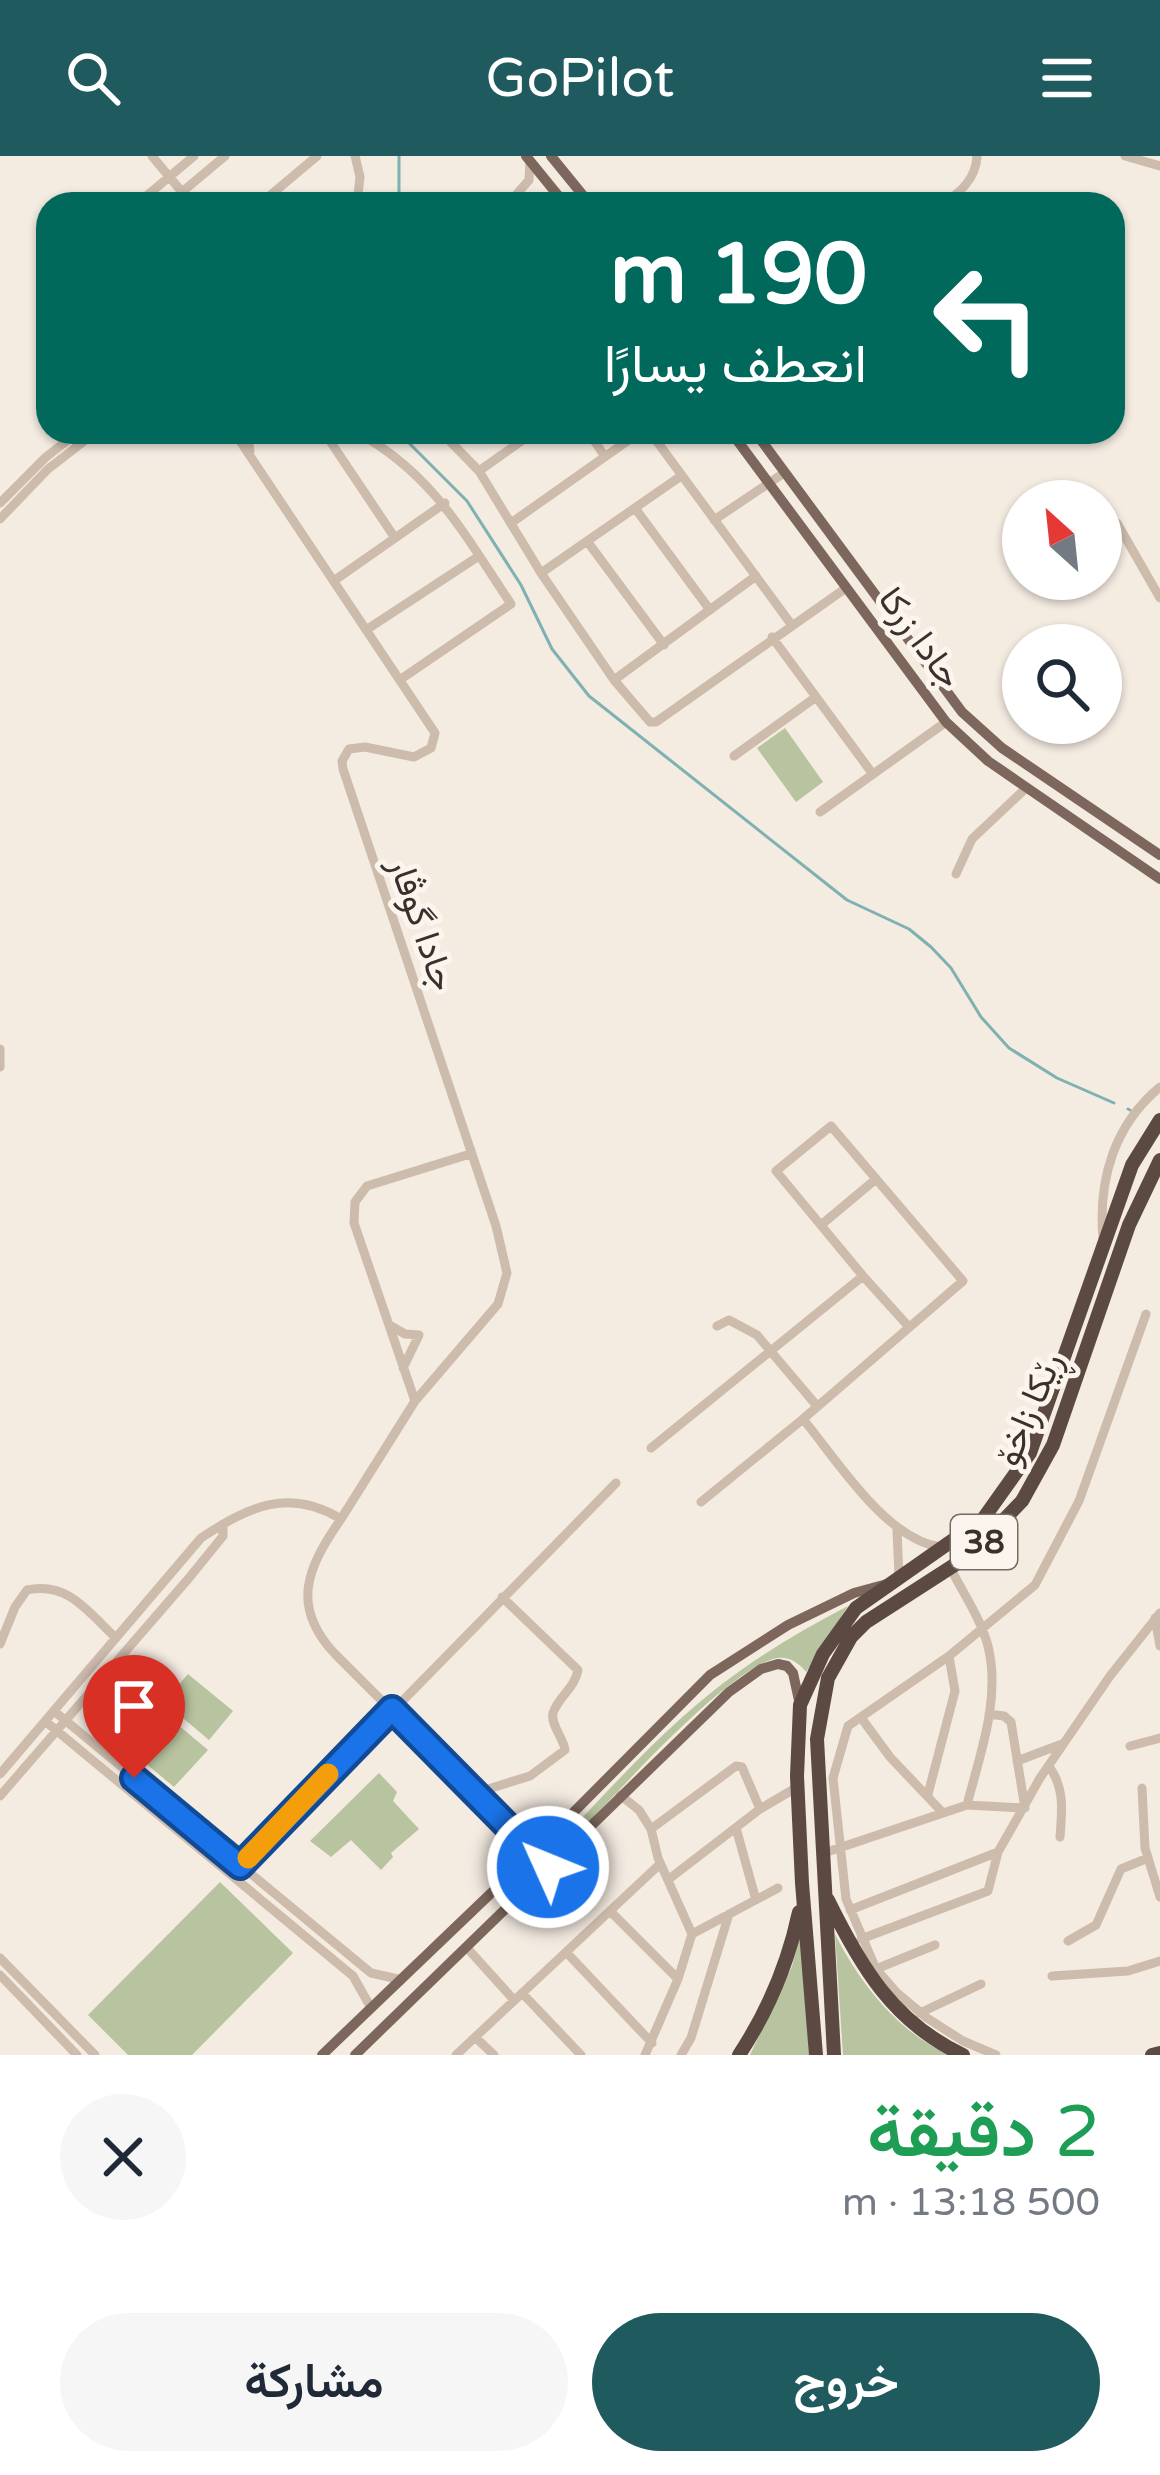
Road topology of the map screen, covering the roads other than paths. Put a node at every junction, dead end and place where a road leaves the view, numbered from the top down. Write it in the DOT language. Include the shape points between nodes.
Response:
graph roads {
  1 [pos="152,156"];
  2 [pos="194,156"];
  3 [pos="225,156"];
  4 [pos="317,156"];
  5 [pos="355,156"];
  6 [pos="551,156"];
  7 [pos="977,156"];
  8 [pos="1125,156"];
  9 [pos="528,158"];
  10 [pos="1160,166"];
  11 [pos="170,178"];
  12 [pos="152,192"];
  13 [pos="182,192"];
  14 [pos="274,192"];
  15 [pos="358,192"];
  16 [pos="522,192"];
  17 [pos="555,192"];
  18 [pos="580,192"];
  19 [pos="957,192"];
  20 [pos="63,444"];
  21 [pos="80,444"];
  22 [pos="242,444"];
  23 [pos="249,444"];
  24 [pos="332,444"];
  25 [pos="377,444"];
  26 [pos="453,444"];
  27 [pos="510,444"];
  28 [pos="596,444"];
  29 [pos="621,444"];
  30 [pos="658,444"];
  31 [pos="740,444"];
  32 [pos="763,444"];
  33 [pos="604,455"];
  34 [pos="251,457"];
  35 [pos="479,471"];
  36 [pos="784,473"];
  37 [pos="681,476"];
  38 [pos="769,483"];
  39 [pos="0,503"];
  40 [pos="446,503"];
  41 [pos="635,508"];
  42 [pos="0,519"];
  43 [pos="714,520"];
  44 [pos="511,523"];
  45 [pos="1122,532"];
  46 [pos="395,538"];
  47 [pos="587,541"];
  48 [pos="478,556"];
  49 [pos="541,573"];
  50 [pos="756,575"];
  51 [pos="335,580"];
  52 [pos="846,588"];
  53 [pos="1160,598"];
  54 [pos="710,610"];
  55 [pos="790,624"];
  56 [pos="366,630"];
  57 [pos="772,637"];
  58 [pos="664,646"];
  59 [pos="401,679"];
  60 [pos="614,680"];
  61 [pos="817,697"];
  62 [pos="946,722"];
  63 [pos="734,756"];
  64 [pos="872,773"];
  65 [pos="1025,789"];
  66 [pos="820,812"];
  67 [pos="1160,855"];
  68 [pos="956,874"];
  69 [pos="1160,879"];
  70 [pos="0,1049"];
  71 [pos="0,1067"];
  72 [pos="1160,1088"];
  73 [pos="1160,1120"];
  74 [pos="471,1150"];
  75 [pos="1160,1160"];
  76 [pos="876,1179"];
  77 [pos="1120,1198"];
  78 [pos="1137,1205"];
  79 [pos="821,1225"];
  80 [pos="1104,1247"];
  81 [pos="863,1276"];
  82 [pos="1146,1315"];
  83 [pos="387,1323"];
  84 [pos="717,1326"];
  85 [pos="909,1327"];
  86 [pos="772,1351"];
  87 [pos="403,1368"];
  88 [pos="415,1401"];
  89 [pos="817,1406"];
  90 [pos="803,1419"];
  91 [pos="651,1448"];
  92 [pos="616,1483"];
  93 [pos="701,1502"];
  94 [pos="341,1519"];
  95 [pos="223,1524"];
  96 [pos="897,1529"];
  97 [pos="946,1548"];
  98 [pos="951,1569"];
  99 [pos="893,1580"];
  100 [pos="502,1597"];
  101 [pos="1158,1615"];
  102 [pos="982,1629"];
  103 [pos="116,1638"];
  104 [pos="0,1644"];
  105 [pos="1160,1646"];
  106 [pos="949,1656"];
  107 [pos="800,1705"];
  108 [pos="392,1709"];
  109 [pos="989,1714"];
  110 [pos="58,1715"];
  111 [pos="862,1719"];
  112 [pos="50,1725"];
  113 [pos="1160,1738"];
  114 [pos="1064,1744"];
  115 [pos="1130,1746"];
  116 [pos="1017,1761"];
  117 [pos="1048,1766"];
  118 [pos="0,1774"];
  119 [pos="797,1780"];
  120 [pos="1142,1788"];
  121 [pos="928,1794"];
  122 [pos="620,1795"];
  123 [pos="0,1796"];
  124 [pos="479,1798"];
  125 [pos="967,1805"];
  126 [pos="799,1806"];
  127 [pos="820,1806"];
  128 [pos="1025,1808"];
  129 [pos="760,1809"];
  130 [pos="944,1813"];
  131 [pos="736,1828"];
  132 [pos="651,1829"];
  133 [pos="1060,1837"];
  134 [pos="838,1850"];
  135 [pos="998,1852"];
  136 [pos="533,1853"];
  137 [pos="821,1854"];
  138 [pos="1148,1858"];
  139 [pos="660,1864"];
  140 [pos="240,1866"];
  141 [pos="548,1867"];
  142 [pos="232,1875"];
  143 [pos="669,1879"];
  144 [pos="802,1883"];
  145 [pos="778,1888"];
  146 [pos="824,1891"];
  147 [pos="1160,1897"];
  148 [pos="756,1900"];
  149 [pos="850,1910"];
  150 [pos="610,1911"];
  151 [pos="729,1914"];
  152 [pos="692,1934"];
  153 [pos="860,1939"];
  154 [pos="1068,1941"];
  155 [pos="935,1945"];
  156 [pos="468,1949"];
  157 [pos="566,1952"];
  158 [pos="0,1958"];
  159 [pos="422,1958"];
  160 [pos="1160,1961"];
  161 [pos="361,1965"];
  162 [pos="876,1969"];
  163 [pos="0,1975"];
  164 [pos="440,1975"];
  165 [pos="353,1976"];
  166 [pos="1052,1976"];
  167 [pos="398,1978"];
  168 [pos="678,1979"];
  169 [pos="981,1984"];
  170 [pos="518,1997"];
  171 [pos="370,2006"];
  172 [pos="920,2013"];
  173 [pos="475,2037"];
  174 [pos="652,2043"];
  175 [pos="77,2055"];
  176 [pos="95,2055"];
  177 [pos="322,2055"];
  178 [pos="355,2055"];
  179 [pos="456,2055"];
  180 [pos="494,2055"];
  181 [pos="580,2055"];
  182 [pos="645,2055"];
  183 [pos="681,2055"];
  184 [pos="739,2055"];
  185 [pos="816,2055"];
  186 [pos="834,2055"];
  187 [pos="963,2055"];
  188 [pos="996,2055"];
  1 -- 11 [label="street"];
  2 -- 11 [label="street"];
  3 -- 13 [label="street"];
  4 -- 14 [label="street"];
  5 -- 15 [label="street"];
  6 -- 18 [label="main road"];
  7 -- 19 [label="street"];
  8 -- 10 [label="street"];
  9 -- 16 [label="street" via="530,180"];
  9 -- 17 [label="main road"];
  11 -- 12 [label="street"];
  11 -- 13 [label="street"];
  20 -- 39 [label="street"];
  21 -- 42 [label="street"];
  22 -- 34 [label="street, جادا گوڤار"];
  23 -- 34 [label="street"];
  24 -- 46 [label="street"];
  25 -- 40 [label="street"];
  26 -- 35 [label="street"];
  27 -- 35 [label="street"];
  28 -- 33 [label="street"];
  29 -- 33 [label="street"];
  30 -- 37 [label="street"];
  31 -- 38 [label="main road, جادا زرکا"];
  32 -- 36 [label="main road, جادا زرکا"];
  33 -- 44 [label="street"];
  34 -- 51 [label="street, جادا گوڤار"];
  35 -- 44 [label="street"];
  36 -- 38 [label="street"];
  36 -- 67 [label="main road, جادا زرکا" via="953,702 1002,748"];
  37 -- 41 [label="street"];
  37 -- 43 [label="street"];
  38 -- 43 [label="street"];
  38 -- 52 [label="main road, جادا زرکا"];
  40 -- 46 [label="street"];
  40 -- 48 [label="street"];
  41 -- 47 [label="street"];
  41 -- 54 [label="street"];
  43 -- 50 [label="street"];
  44 -- 49 [label="street"];
  45 -- 53 [label="street"];
  46 -- 51 [label="street"];
  47 -- 49 [label="street"];
  47 -- 58 [label="street"];
  48 -- 56 [label="street"];
  48 -- 59 [label="street" via="511,604"];
  49 -- 60 [label="street"];
  50 -- 54 [label="street"];
  50 -- 55 [label="street"];
  51 -- 56 [label="street, جادا گوڤار"];
  52 -- 55 [label="street"];
  52 -- 62 [label="main road, جادا زرکا"];
  54 -- 58 [label="street"];
  55 -- 57 [label="street"];
  56 -- 59 [label="street, جادا گوڤار"];
  57 -- 60 [label="street" via="656,722"];
  57 -- 61 [label="street"];
  58 -- 60 [label="street"];
  59 -- 74 [label="street, جادا گوڤار" via="435,733 431,748 414,757 357,746 344,754 343,769"];
  61 -- 63 [label="street"];
  61 -- 64 [label="street"];
  62 -- 64 [label="street"];
  62 -- 65 [label="main road, جادا زرکا"];
  64 -- 66 [label="street"];
  65 -- 68 [label="street" via="977,833"];
  65 -- 69 [label="main road, جادا زرکا"];
  70 -- 71 [label="street"];
  72 -- 80 [label="street" via="1128,1120 1110,1158"];
  73 -- 77 [label="highway, ڕێکا زاخۆ / 38"];
  74 -- 83 [label="street" via="367,1186 355,1202 354,1223"];
  74 -- 88 [label="street, جادا گوڤار" via="506,1286"];
  75 -- 78 [label="highway, ڕێکا زاخۆ / 38"];
  76 -- 79 [label="street"];
  76 -- 79 [label="street" via="831,1126 776,1171"];
  76 -- 85 [label="street" via="962,1281"];
  77 -- 78 [label="highway"];
  77 -- 80 [label="highway, ڕێکا زاخۆ / 38"];
  78 -- 98 [label="highway, ڕێکا زاخۆ / 38" via="1041,1471 1005,1522"];
  79 -- 81 [label="street"];
  80 -- 97 [label="highway, ڕێکا زاخۆ / 38" via="1030,1454 1001,1499"];
  81 -- 85 [label="street"];
  81 -- 86 [label="street"];
  82 -- 102 [label="street" via="1049,1563 1018,1602"];
  83 -- 87 [label="street"];
  83 -- 87 [label="street" via="419,1335"];
  84 -- 86 [label="street" via="742,1324"];
  85 -- 89 [label="street"];
  86 -- 89 [label="street"];
  86 -- 91 [label="street"];
  87 -- 88 [label="street"];
  88 -- 94 [label="street, جادا گوڤار"];
  89 -- 90 [label="street"];
  90 -- 93 [label="street"];
  90 -- 96 [label="street"];
  92 -- 100 [label="street"];
  94 -- 95 [label="street" via="278,1501"];
  94 -- 108 [label="street, جادا گوڤار" via="312,1569 308,1612 329,1648"];
  95 -- 103 [label="street" via="200,1538"];
  95 -- 110 [label="street" via="200,1564"];
  96 -- 97 [label="street"];
  96 -- 99 [label="street" via="901,1560"];
  97 -- 99 [label="highway, ڕێکا زاخۆ / 38"];
  98 -- 102 [label="street"];
  98 -- 127 [label="highway, ڕێکا زاخۆ / 38" via="886,1606 840,1654 818,1722"];
  99 -- 107 [label="highway, ڕێکا زاخۆ / 38" via="837,1631"];
  99 -- 136 [label="main road, ڕێکا زاخۆ / 38" via="806,1616 726,1663"];
  100 -- 108 [label="street"];
  100 -- 124 [label="street" via="578,1670 577,1680 552,1720 565,1750"];
  101 -- 105 [label="street"];
  101 -- 114 [label="street"];
  102 -- 106 [label="street"];
  102 -- 109 [label="street"];
  103 -- 104 [label="street" via="49,1586 28,1590"];
  103 -- 110 [label="street"];
  106 -- 111 [label="street"];
  106 -- 121 [label="street" via="955,1691"];
  107 -- 119 [label="highway, ڕێکا زاخۆ / 38"];
  107 -- 122 [label="main road" via="787,1666 761,1669"];
  108 -- 124 [label="street, جادا گوڤار"];
  108 -- 140 [label="street"];
  109 -- 116 [label="street" via="1008,1718"];
  109 -- 125 [label="street"];
  110 -- 112 [label="street"];
  110 -- 140 [label="street"];
  111 -- 121 [label="street"];
  111 -- 134 [label="street" via="848,1726 832,1778"];
  112 -- 118 [label="street"];
  112 -- 123 [label="street"];
  112 -- 142 [label="street"];
  113 -- 115 [label="street"];
  114 -- 116 [label="street"];
  114 -- 117 [label="street"];
  116 -- 128 [label="street"];
  117 -- 128 [label="street"];
  117 -- 133 [label="street" via="1063,1798"];
  119 -- 126 [label="highway, ڕێکا زاخۆ / 38"];
  119 -- 129 [label="street"];
  120 -- 138 [label="street"];
  121 -- 130 [label="street"];
  122 -- 132 [label="street"];
  122 -- 141 [label="main road"];
  124 -- 136 [label="street, جادا گوڤار"];
  125 -- 128 [label="street"];
  125 -- 130 [label="street"];
  126 -- 127 [label="highway"];
  126 -- 144 [label="highway, ڕێکا زاخۆ / 38"];
  127 -- 137 [label="highway, ڕێکا زاخۆ / 38"];
  128 -- 135 [label="street"];
  129 -- 131 [label="street"];
  129 -- 132 [label="street" via="736,1766"];
  130 -- 134 [label="street"];
  131 -- 143 [label="street"];
  131 -- 148 [label="street"];
  132 -- 139 [label="street"];
  134 -- 137 [label="street"];
  134 -- 149 [label="street"];
  135 -- 149 [label="street"];
  135 -- 153 [label="street" via="988,1891"];
  136 -- 141 [label="street, جادا گوڤار"];
  136 -- 159 [label="main road, ڕێکا زاخۆ / 38"];
  137 -- 146 [label="highway, ڕێکا زاخۆ / 38"];
  138 -- 147 [label="street"];
  138 -- 154 [label="street" via="1121,1870 1096,1924"];
  139 -- 143 [label="street"];
  139 -- 150 [label="street"];
  140 -- 142 [label="street"];
  140 -- 161 [label="street"];
  141 -- 156 [label="main road"];
  142 -- 165 [label="street"];
  143 -- 152 [label="street"];
  144 -- 184 [label="highway" via="782,1971"];
  144 -- 185 [label="highway"];
  145 -- 148 [label="street"];
  146 -- 186 [label="highway, ڕێکا زاخۆ"];
  146 -- 187 [label="highway" via="853,1954 887,2001"];
  148 -- 151 [label="street"];
  149 -- 153 [label="street"];
  150 -- 157 [label="street"];
  150 -- 168 [label="street"];
  151 -- 152 [label="street"];
  151 -- 183 [label="street"];
  152 -- 168 [label="street"];
  153 -- 162 [label="street"];
  155 -- 162 [label="street"];
  156 -- 164 [label="main road"];
  156 -- 170 [label="street"];
  157 -- 170 [label="street"];
  157 -- 174 [label="street"];
  158 -- 176 [label="street"];
  159 -- 164 [label="main road"];
  159 -- 167 [label="main road, ڕێکا زاخۆ / 38"];
  160 -- 166 [label="street"];
  161 -- 165 [label="street"];
  161 -- 167 [label="street"];
  162 -- 172 [label="street"];
  163 -- 175 [label="street"];
  164 -- 178 [label="main road"];
  165 -- 171 [label="street"];
  167 -- 171 [label="main road, ڕێکا زاخۆ / 38"];
  168 -- 174 [label="street"];
  169 -- 172 [label="street"];
  170 -- 173 [label="street"];
  170 -- 181 [label="street"];
  171 -- 177 [label="main road, ڕێکا زاخۆ / 38"];
  172 -- 188 [label="street"];
  173 -- 179 [label="street"];
  173 -- 180 [label="street"];
  174 -- 182 [label="street"];
}
